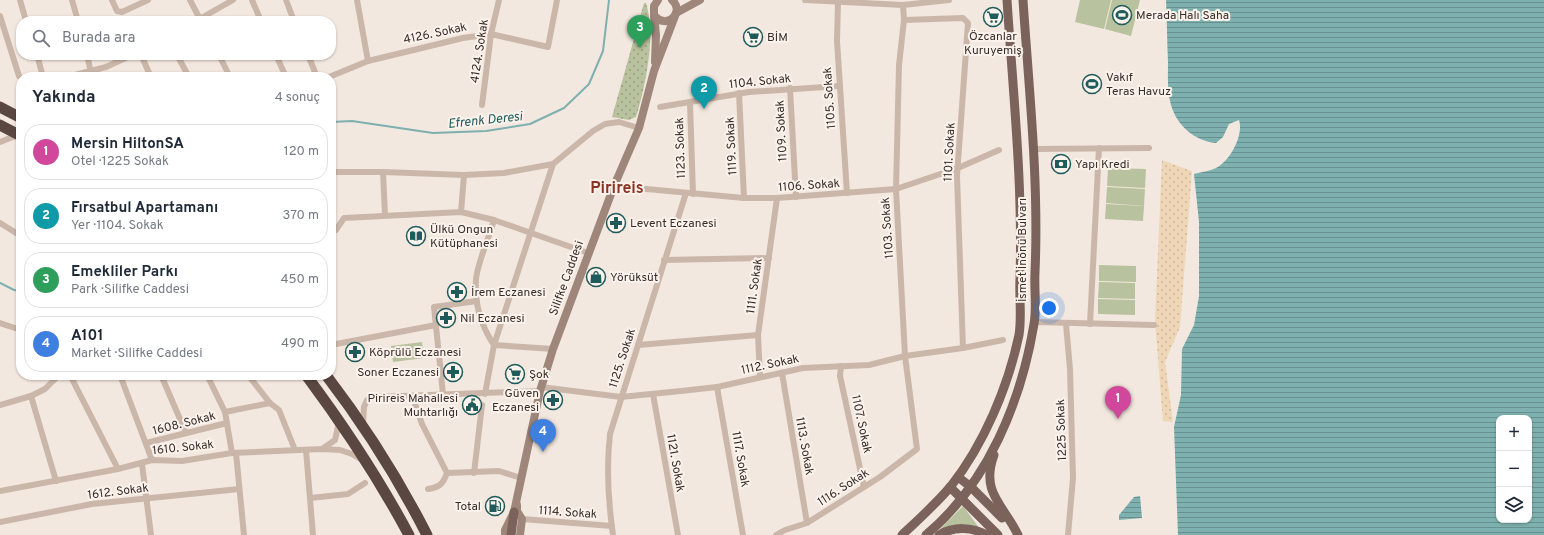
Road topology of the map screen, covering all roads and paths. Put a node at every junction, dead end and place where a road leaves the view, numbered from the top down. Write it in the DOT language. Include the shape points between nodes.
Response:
graph roads {
  1 [pos="20,0"];
  2 [pos="72,0"];
  3 [pos="112,0"];
  4 [pos="148,0"];
  5 [pos="190,0"];
  6 [pos="233,0"];
  7 [pos="252,0"];
  8 [pos="286,0"];
  9 [pos="359,0"];
  10 [pos="499,0"];
  11 [pos="557,0"];
  12 [pos="647,0"];
  13 [pos="658,0"];
  14 [pos="672,0"];
  15 [pos="700,0"];
  16 [pos="806,0"];
  17 [pos="948,0"];
  18 [pos="1007,0"];
  19 [pos="1023,0"];
  20 [pos="838,2"];
  21 [pos="903,5"];
  22 [pos="654,13"];
  23 [pos="676,15"];
  24 [pos="0,16"];
  25 [pos="25,16"];
  26 [pos="77,16"];
  27 [pos="197,16"];
  28 [pos="206,16"];
  29 [pos="259,16"];
  30 [pos="292,16"];
  31 [pos="904,20"];
  32 [pos="491,34"];
  33 [pos="38,60"];
  34 [pos="88,60"];
  35 [pos="121,60"];
  36 [pos="143,60"];
  37 [pos="180,60"];
  38 [pos="222,60"];
  39 [pos="278,60"];
  40 [pos="310,60"];
  41 [pos="368,61"];
  42 [pos="654,71"];
  43 [pos="18,72"];
  44 [pos="42,72"];
  45 [pos="91,72"];
  46 [pos="96,72"];
  47 [pos="149,72"];
  48 [pos="186,72"];
  49 [pos="228,72"];
  50 [pos="284,72"];
  51 [pos="315,72"];
  52 [pos="336,74"];
  53 [pos="840,86"];
  54 [pos="790,88"];
  55 [pos="739,93"];
  56 [pos="690,103"];
  57 [pos="482,105"];
  58 [pos="0,107"];
  59 [pos="660,107"];
  60 [pos="16,115"];
  61 [pos="0,125"];
  62 [pos="639,128"];
  63 [pos="16,134"];
  64 [pos="16,137"];
  65 [pos="0,142"];
  66 [pos="1033,148"];
  67 [pos="1099,148"];
  68 [pos="1149,148"];
  69 [pos="999,150"];
  70 [pos="553,164"];
  71 [pos="958,168"];
  72 [pos="336,172"];
  73 [pos="383,172"];
  74 [pos="464,175"];
  75 [pos="614,186"];
  76 [pos="896,189"];
  77 [pos="686,193"];
  78 [pos="847,193"];
  79 [pos="693,194"];
  80 [pos="796,196"];
  81 [pos="744,198"];
  82 [pos="777,198"];
  83 [pos="461,212"];
  84 [pos="385,215"];
  85 [pos="494,220"];
  86 [pos="0,223"];
  87 [pos="336,230"];
  88 [pos="16,233"];
  89 [pos="531,233"];
  90 [pos="588,253"];
  91 [pos="769,258"];
  92 [pos="664,260"];
  93 [pos="477,301"];
  94 [pos="1034,322"];
  95 [pos="0,323"];
  96 [pos="1066,324"];
  97 [pos="1090,324"];
  98 [pos="436,325"];
  99 [pos="1154,326"];
  100 [pos="16,328"];
  101 [pos="758,335"];
  102 [pos="1003,340"];
  103 [pos="336,344"];
  104 [pos="494,344"];
  105 [pos="638,345"];
  106 [pos="963,348"];
  107 [pos="553,349"];
  108 [pos="905,356"];
  109 [pos="841,366"];
  110 [pos="782,372"];
  111 [pos="760,377"];
  112 [pos="54,380"];
  113 [pos="73,380"];
  114 [pos="122,380"];
  115 [pos="163,380"];
  116 [pos="209,380"];
  117 [pos="252,380"];
  118 [pos="310,380"];
  119 [pos="331,380"];
  120 [pos="717,387"];
  121 [pos="541,389"];
  122 [pos="443,394"];
  123 [pos="485,394"];
  124 [pos="653,394"];
  125 [pos="31,396"];
  126 [pos="621,397"];
  127 [pos="270,403"];
  128 [pos="415,404"];
  129 [pos="0,405"];
  130 [pos="482,405"];
  131 [pos="225,412"];
  132 [pos="339,420"];
  133 [pos="227,423"];
  134 [pos="1005,423"];
  135 [pos="363,424"];
  136 [pos="186,433"];
  137 [pos="146,443"];
  138 [pos="322,449"];
  139 [pos="917,449"];
  140 [pos="295,450"];
  141 [pos="306,450"];
  142 [pos="234,453"];
  143 [pos="152,460"];
  144 [pos="142,464"];
  145 [pos="368,464"];
  146 [pos="118,469"];
  147 [pos="447,473"];
  148 [pos="474,473"];
  149 [pos="958,477"];
  150 [pos="521,478"];
  151 [pos="56,481"];
  152 [pos="366,483"];
  153 [pos="950,486"];
  154 [pos="864,487"];
  155 [pos="971,487"];
  156 [pos="239,489"];
  157 [pos="428,489"];
  158 [pos="0,491"];
  159 [pos="147,498"];
  160 [pos="310,498"];
  161 [pos="962,498"];
  162 [pos="516,499"];
  163 [pos="514,512"];
  164 [pos="522,520"];
  165 [pos="0,522"];
  166 [pos="808,523"];
  167 [pos="612,526"];
  168 [pos="151,535"];
  169 [pos="244,535"];
  170 [pos="313,535"];
  171 [pos="409,535"];
  172 [pos="427,535"];
  173 [pos="505,535"];
  174 [pos="511,535"];
  175 [pos="520,535"];
  176 [pos="613,535"];
  177 [pos="678,535"];
  178 [pos="743,535"];
  179 [pos="776,535"];
  180 [pos="902,535"];
  181 [pos="926,535"];
  182 [pos="939,535"];
  183 [pos="987,535"];
  184 [pos="998,535"];
  185 [pos="1018,535"];
  186 [pos="1068,535"];
  1 -- 25 [label="street"];
  2 -- 26 [label="street"];
  3 -- 4 [label="street" via="117,11 122,12"];
  5 -- 27 [label="street"];
  6 -- 28 [label="street"];
  7 -- 29 [label="street"];
  8 -- 30 [label="street"];
  9 -- 41 [label="street"];
  10 -- 32 [label="street, 4124. Sokak"];
  11 -- 32 [label="street, 4126. Sokak" via="548,47"];
  12 -- 22 [label="street"];
  13 -- 22 [label="street" via="654,6"];
  14 -- 23 [label="street" via="676,6"];
  15 -- 23 [label="street"];
  16 -- 20 [label="street"];
  17 -- 21 [label="street"];
  18 -- 149 [label="main road, İsmet İnönü Bulvarı" via="1021,235 1019,334 1009,372 995,408 980,441"];
  19 -- 66 [label="main road, İsmet İnönü Bulvarı"];
  20 -- 21 [label="street"];
  20 -- 53 [label="street, 1105. Sokak"];
  21 -- 31 [label="street, 1103. Sokak"];
  22 -- 23 [label="street" via="663,22 670,21"];
  22 -- 42 [label="street"];
  23 -- 42 [label="street"];
  24 -- 43 [label="street"];
  31 -- 71 [label="street, 1101. Sokak" via="963,18 968,23"];
  31 -- 76 [label="street, 1103. Sokak" via="899,65"];
  32 -- 41 [label="street, 4126. Sokak" via="428,45"];
  32 -- 57 [label="street, 4124. Sokak"];
  33 -- 44 [label="street"];
  34 -- 45 [label="street"];
  35 -- 46 [label="street"];
  36 -- 47 [label="street"];
  37 -- 48 [label="street"];
  38 -- 49 [label="street"];
  39 -- 50 [label="street"];
  40 -- 51 [label="street"];
  41 -- 52 [label="street, 4126. Sokak"];
  42 -- 62 [label="street, Silifke Caddesi"];
  53 -- 54 [label="street, 1104. Sokak"];
  53 -- 78 [label="street, 1105. Sokak"];
  54 -- 55 [label="street, 1104. Sokak"];
  54 -- 80 [label="street, 1109. Sokak"];
  55 -- 56 [label="street, 1104. Sokak"];
  55 -- 81 [label="street, 1119. Sokak"];
  56 -- 59 [label="street, 1104. Sokak"];
  56 -- 79 [label="street, 1123. Sokak"];
  58 -- 60 [label="highway"];
  61 -- 63 [label="highway"];
  62 -- 70 [label="street" via="619,122 605,124"];
  62 -- 75 [label="street, Silifke Caddesi"];
  64 -- 65 [label="street"];
  66 -- 67 [label="street"];
  66 -- 94 [label="main road, İsmet İnönü Bulvarı" via="1036,236"];
  67 -- 68 [label="street"];
  67 -- 97 [label="street"];
  69 -- 71 [label="street, 1106. Sokak"];
  70 -- 74 [label="street" via="504,173"];
  70 -- 89 [label="street"];
  71 -- 76 [label="street, 1106. Sokak"];
  71 -- 106 [label="street, 1101. Sokak"];
  72 -- 73 [label="street"];
  73 -- 74 [label="street"];
  73 -- 84 [label="street"];
  74 -- 83 [label="street"];
  75 -- 77 [label="street, 1106. Sokak"];
  75 -- 90 [label="street, Silifke Caddesi"];
  76 -- 78 [label="street, 1106. Sokak"];
  76 -- 108 [label="street, 1103. Sokak"];
  77 -- 79 [label="street, 1106. Sokak"];
  77 -- 92 [label="street, 1125. Sokak"];
  78 -- 80 [label="street, 1106. Sokak"];
  79 -- 81 [label="street, 1106. Sokak"];
  80 -- 82 [label="street, 1106. Sokak"];
  81 -- 82 [label="street, 1106. Sokak"];
  82 -- 91 [label="street, 1111. Sokak"];
  83 -- 84 [label="street"];
  83 -- 85 [label="street"];
  84 -- 87 [label="street" via="344,218"];
  85 -- 89 [label="street"];
  85 -- 93 [label="street" via="475,278"];
  86 -- 88 [label="street"];
  89 -- 90 [label="street"];
  89 -- 104 [label="street"];
  90 -- 107 [label="street, Silifke Caddesi"];
  91 -- 92 [label="street"];
  91 -- 101 [label="street, 1111. Sokak"];
  92 -- 105 [label="street, 1125. Sokak"];
  93 -- 98 [label="street" via="434,307"];
  93 -- 104 [label="street" via="484,331"];
  94 -- 96 [label="street"];
  94 -- 134 [label="main road, İsmet İnönü Bulvarı" via="1020,389"];
  95 -- 100 [label="street"];
  96 -- 97 [label="street"];
  96 -- 186 [label="street, 1225 Sokak" via="1073,478"];
  97 -- 99 [label="street"];
  98 -- 103 [label="street"];
  98 -- 122 [label="street"];
  101 -- 105 [label="street"];
  101 -- 111 [label="street, 1111. Sokak"];
  102 -- 106 [label="street, 1112. Sokak"];
  104 -- 107 [label="street"];
  104 -- 123 [label="street"];
  105 -- 126 [label="street, 1125. Sokak"];
  106 -- 108 [label="street, 1112. Sokak"];
  107 -- 121 [label="street, Silifke Caddesi"];
  108 -- 109 [label="street, 1112. Sokak" via="868,365"];
  108 -- 139 [label="street, 1103. Sokak"];
  109 -- 110 [label="street, 1112. Sokak"];
  109 -- 154 [label="street, 1107. Sokak" via="840,376"];
  110 -- 111 [label="street, 1112. Sokak"];
  110 -- 166 [label="street, 1113. Sokak"];
  111 -- 120 [label="street, 1112. Sokak"];
  112 -- 125 [label="street" via="46,389"];
  113 -- 146 [label="street"];
  114 -- 137 [label="street"];
  115 -- 136 [label="street"];
  116 -- 131 [label="street"];
  117 -- 127 [label="street"];
  118 -- 132 [label="highway"];
  119 -- 135 [label="highway"];
  120 -- 124 [label="street, 1112. Sokak"];
  120 -- 178 [label="street, 1117. Sokak"];
  121 -- 123 [label="street, 1112. Sokak"];
  121 -- 126 [label="street, 1112. Sokak"];
  121 -- 150 [label="street, Silifke Caddesi"];
  122 -- 123 [label="street, 1112. Sokak"];
  122 -- 135 [label="street, 1112. Sokak" via="374,397 367,400"];
  124 -- 126 [label="street, 1112. Sokak"];
  124 -- 177 [label="street, 1121. Sokak"];
  125 -- 129 [label="street"];
  125 -- 151 [label="street"];
  126 -- 167 [label="street, 1125. Sokak" via="610,434 607,463"];
  127 -- 131 [label="street, 1608. Sokak"];
  127 -- 140 [label="street" via="279,410"];
  128 -- 147 [label="street" via="422,424"];
  130 -- 148 [label="street"];
  131 -- 133 [label="street"];
  132 -- 138 [label="street" via="335,440"];
  132 -- 145 [label="highway"];
  133 -- 136 [label="street, 1608. Sokak"];
  133 -- 142 [label="street"];
  134 -- 155 [label="main road, İsmet İnönü Bulvarı"];
  134 -- 185 [label="main road" via="992,459 990,480 996,501"];
  135 -- 172 [label="highway"];
  136 -- 137 [label="street, 1608. Sokak"];
  137 -- 143 [label="street"];
  138 -- 141 [label="street, 1610. Sokak"];
  138 -- 145 [label="street, 1610. Sokak" via="340,450"];
  139 -- 154 [label="street, 1116. Sokak"];
  140 -- 141 [label="street, 1610. Sokak"];
  140 -- 142 [label="street, 1610. Sokak"];
  141 -- 160 [label="street"];
  142 -- 143 [label="street, 1610. Sokak" via="182,460"];
  142 -- 156 [label="street"];
  143 -- 144 [label="street, 1610. Sokak"];
  144 -- 146 [label="street, 1610. Sokak"];
  144 -- 159 [label="street"];
  145 -- 171 [label="highway"];
  146 -- 151 [label="street, 1610. Sokak"];
  147 -- 148 [label="street"];
  147 -- 157 [label="street" via="439,487"];
  148 -- 150 [label="street" via="499,471"];
  149 -- 153 [label="main road, İsmet İnönü Bulvarı"];
  149 -- 155 [label="main road"];
  150 -- 162 [label="street, Silifke Caddesi"];
  151 -- 158 [label="street, 1610. Sokak"];
  152 -- 160 [label="street" via="348,494"];
  153 -- 161 [label="main road"];
  153 -- 180 [label="main road"];
  154 -- 166 [label="street, 1116. Sokak"];
  155 -- 161 [label="main road, İsmet İnönü Bulvarı"];
  155 -- 185 [label="main road"];
  156 -- 159 [label="street, 1612. Sokak"];
  156 -- 169 [label="street"];
  159 -- 165 [label="street, 1612. Sokak" via="92,504"];
  159 -- 168 [label="street"];
  160 -- 170 [label="street"];
  161 -- 181 [label="main road"];
  161 -- 184 [label="main road"];
  162 -- 163 [label="street, Silifke Caddesi"];
  162 -- 164 [label="street, Silifke Caddesi" via="517,511"];
  163 -- 173 [label="street, Silifke Caddesi"];
  163 -- 174 [label="main road"];
  164 -- 167 [label="street, 1114. Sokak"];
  164 -- 175 [label="street, Silifke Caddesi"];
  166 -- 179 [label="street, 1116. Sokak"];
  167 -- 176 [label="street, 1125. Sokak"];
  182 -- 183 [label="main road" via="959,528"];
}
